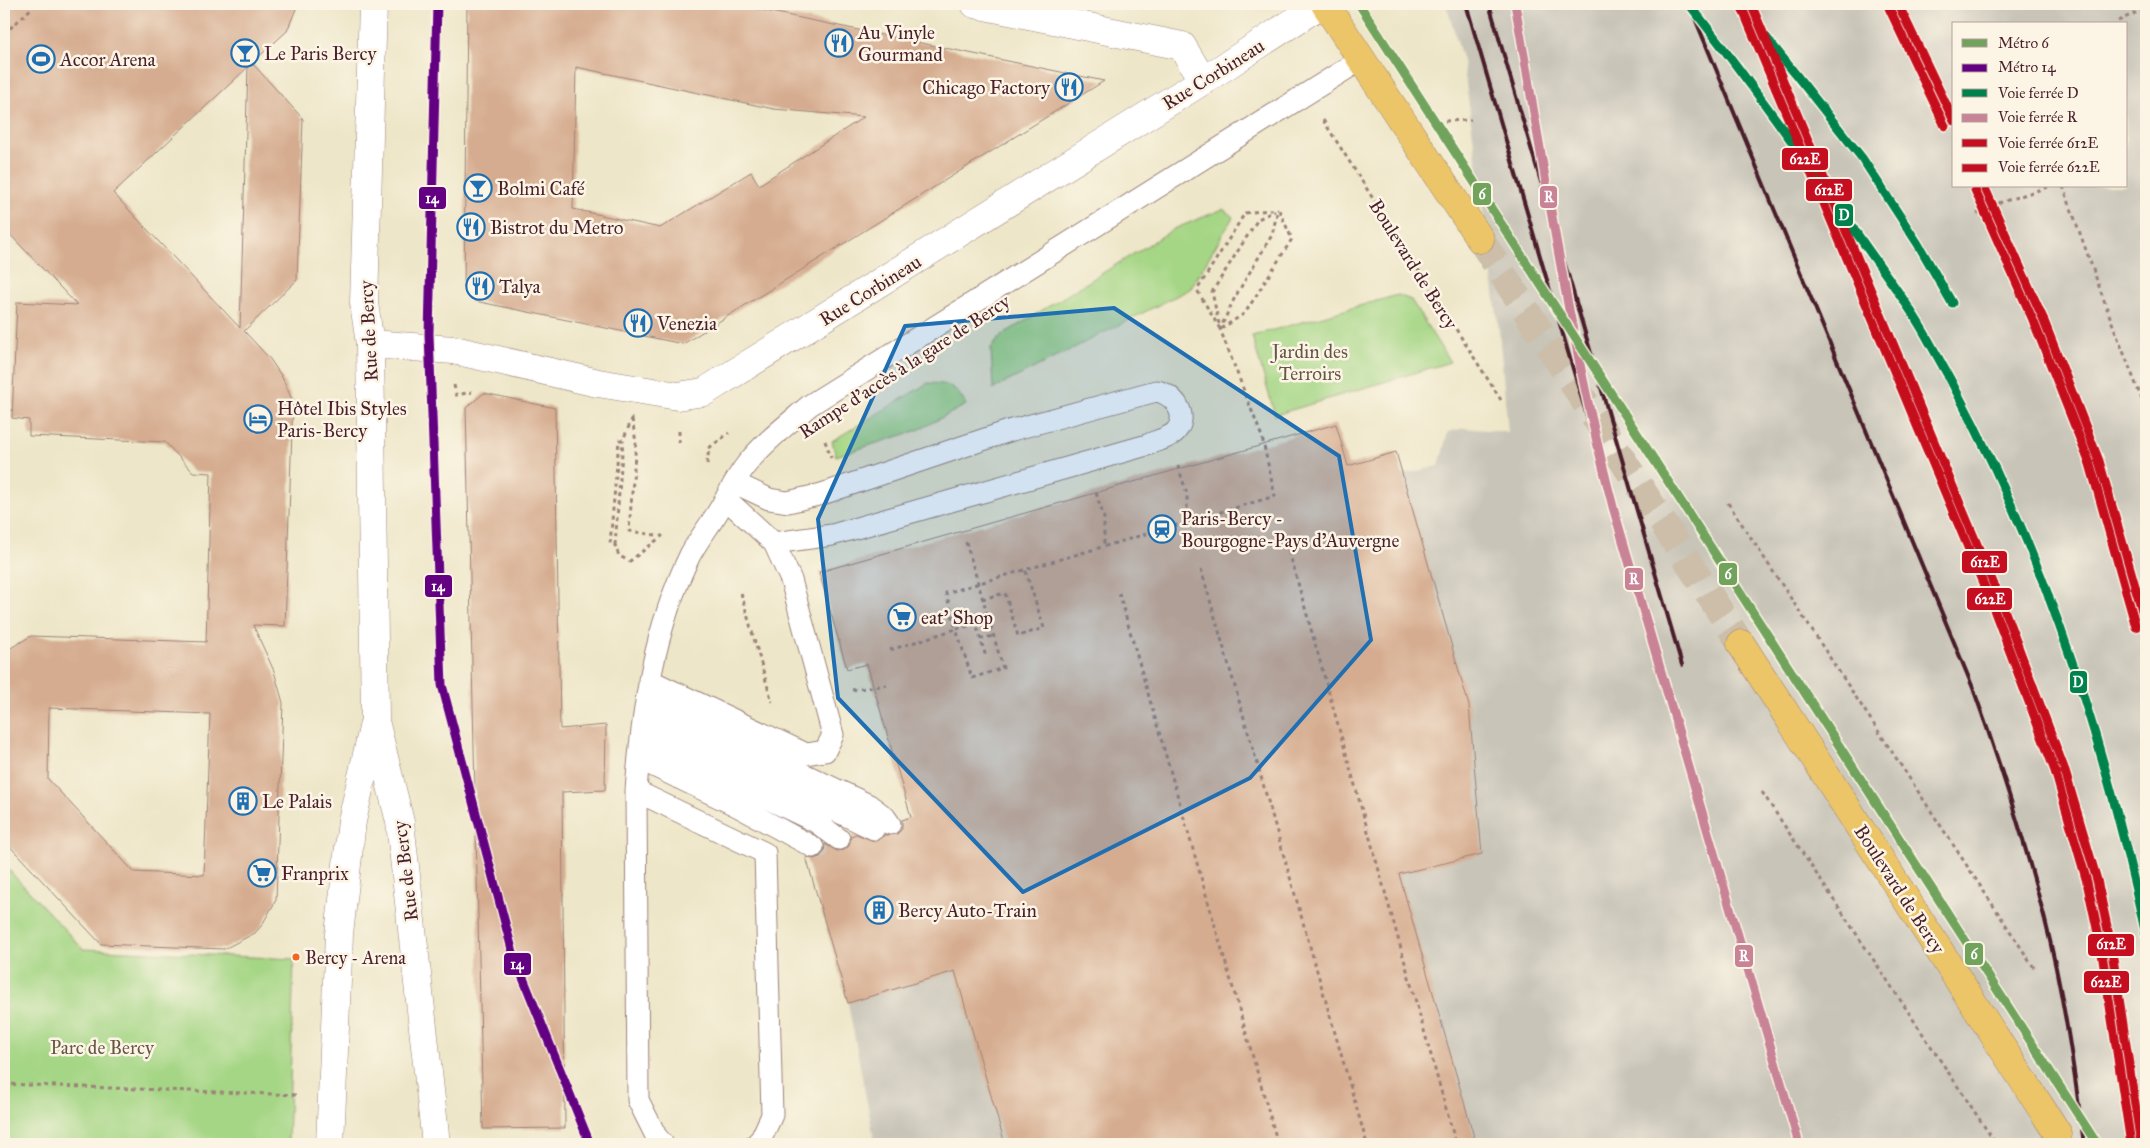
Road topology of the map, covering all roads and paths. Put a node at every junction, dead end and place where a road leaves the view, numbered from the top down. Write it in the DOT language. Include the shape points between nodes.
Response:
graph roads {
  1 [pos="36,4"];
  2 [pos="373,4"];
  3 [pos="975,4"];
  4 [pos="1321,4"];
  5 [pos="1325,4"];
  6 [pos="2146,8"];
  7 [pos="2118,21"];
  8 [pos="4,34"];
  9 [pos="1362,59"];
  10 [pos="1203,81"];
  11 [pos="1328,127"];
  12 [pos="2045,188"];
  13 [pos="2064,188"];
  14 [pos="1278,209"];
  15 [pos="1977,214"];
  16 [pos="1480,239"];
  17 [pos="1220,329"];
  18 [pos="370,344"];
  19 [pos="1500,400"];
  20 [pos="2146,410"];
  21 [pos="680,425"];
  22 [pos="623,440"];
  23 [pos="825,442"];
  24 [pos="678,443"];
  25 [pos="709,448"];
  26 [pos="832,460"];
  27 [pos="1177,463"];
  28 [pos="707,468"];
  29 [pos="1094,488"];
  30 [pos="730,491"];
  31 [pos="1728,503"];
  32 [pos="1187,522"];
  33 [pos="966,542"];
  34 [pos="774,543"];
  35 [pos="1287,544"];
  36 [pos="1104,547"];
  37 [pos="1025,569"];
  38 [pos="1201,569"];
  39 [pos="741,592"];
  40 [pos="1118,593"];
  41 [pos="982,599"];
  42 [pos="956,629"];
  43 [pos="993,636"];
  44 [pos="1741,644"];
  45 [pos="890,650"];
  46 [pos="887,685"];
  47 [pos="849,690"];
  48 [pos="773,708"];
  49 [pos="374,719"];
  50 [pos="644,719"];
  51 [pos="636,791"];
  52 [pos="1762,792"];
  53 [pos="882,826"];
  54 [pos="840,839"];
  55 [pos="813,847"];
  56 [pos="2035,969"];
  57 [pos="4,1084"];
  58 [pos="332,1096"];
  59 [pos="2058,1134"];
  60 [pos="330,1144"];
  61 [pos="436,1144"];
  62 [pos="663,1144"];
  63 [pos="756,1144"];
  64 [pos="1278,1144"];
  65 [pos="1367,1144"];
  66 [pos="1456,1144"];
  67 [pos="1996,1144"];
  1 -- 8 [label="path"];
  2 -- 18 [label="street, Rue de Bercy" via="364,303"];
  3 -- 10 [label="street" via="1182,46"];
  4 -- 10 [label="street, Rue Corbineau"];
  5 -- 9 [label="main road"];
  6 -- 7 [label="path"];
  9 -- 16 [label="main road"];
  9 -- 30 [label="lane" via="810,406 775,434 746,464"];
  10 -- 18 [label="street, Rue Corbineau" via="704,392 678,396 580,379 454,350"];
  11 -- 19 [label="path, Boulevard de Bercy"];
  12 -- 15 [label="path" via="1992,205"];
  13 -- 20 [label="path"];
  14 -- 17 [label="path" via="1272,236 1235,296"];
  14 -- 17 [label="path" via="1258,219 1212,292"];
  14 -- 17 [label="path" via="1292,239 1245,313"];
  14 -- 17 [label="path" via="1245,213 1198,290"];
  17 -- 32 [label="path" via="1262,437 1275,496"];
  18 -- 49 [label="street, Rue de Bercy"];
  21 -- 24 [label="path"];
  22 -- 22 [label="path" via="632,419 636,442 629,531 662,536 630,561 619,556 615,545 610,544 619,440"];
  23 -- 26 [label="path"];
  25 -- 28 [label="path"];
  27 -- 32 [label="path" via="1187,494"];
  29 -- 36 [label="path" via="1104,518"];
  30 -- 34 [label="lane"];
  30 -- 34 [label="lane" via="788,502 822,494 1012,430 1156,391 1170,396 1180,411 1175,432 1148,445 832,535"];
  30 -- 50 [label="lane" via="691,554 669,606"];
  31 -- 56 [label="path"];
  32 -- 36 [label="path"];
  33 -- 41 [label="path"];
  34 -- 50 [label="lane" via="791,580 833,735 824,751 806,754"];
  35 -- 66 [label="path"];
  36 -- 37 [label="path"];
  37 -- 41 [label="path" via="1044,628 1018,636 1005,593"];
  37 -- 42 [label="path" via="946,593"];
  38 -- 65 [label="path"];
  39 -- 48 [label="path"];
  40 -- 64 [label="path"];
  41 -- 43 [label="path"];
  42 -- 43 [label="path" via="976,624 978,632 981,640 986,657 980,639 987,638"];
  42 -- 43 [label="path" via="972,678 1003,668"];
  42 -- 45 [label="path"];
  44 -- 59 [label="main road, Boulevard de Bercy"];
  46 -- 47 [label="path"];
  49 -- 58 [label="street, Rue de Bercy" via="352,821 339,934"];
  49 -- 61 [label="street, Rue de Bercy" via="400,822"];
  50 -- 51 [label="lane"];
  50 -- 53 [label="lane"];
  50 -- 54 [label="lane"];
  50 -- 55 [label="lane" via="753,814"];
  51 -- 62 [label="lane" via="638,1100"];
  51 -- 63 [label="lane" via="765,854 773,1091 772,1115"];
  52 -- 67 [label="path"];
  57 -- 58 [label="path"];
  58 -- 60 [label="street, Rue de Bercy"];
}
